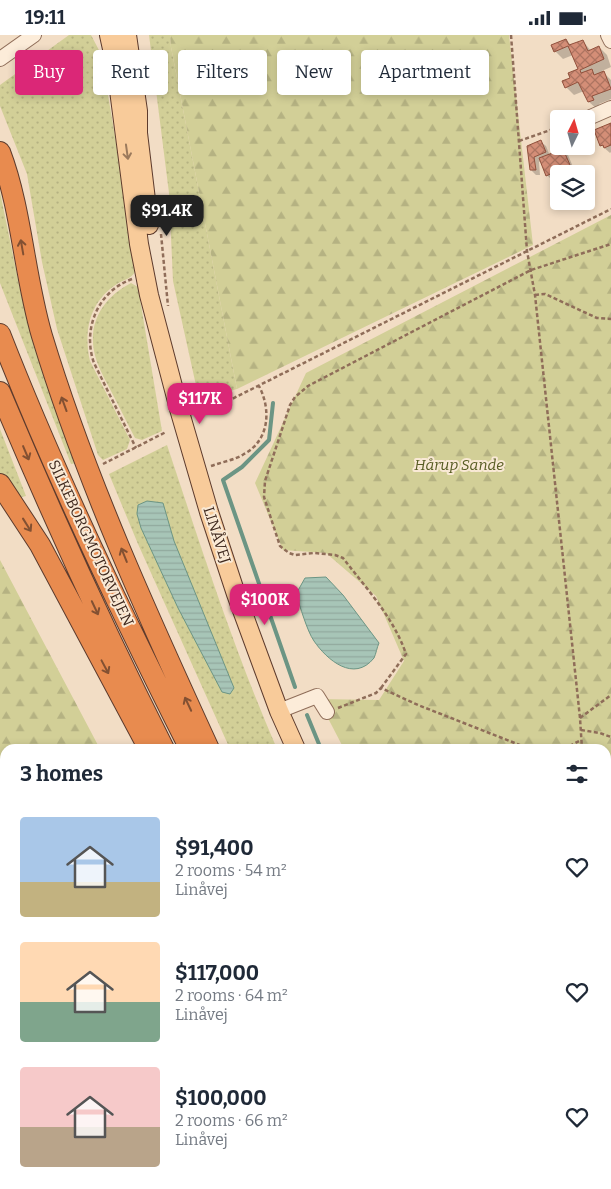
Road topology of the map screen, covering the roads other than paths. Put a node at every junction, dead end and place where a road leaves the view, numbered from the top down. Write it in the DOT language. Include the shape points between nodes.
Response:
graph roads {
  1 [pos="19,35"];
  2 [pos="34,35"];
  3 [pos="109,35"];
  4 [pos="119,35"];
  5 [pos="127,35"];
  6 [pos="608,35"];
  7 [pos="611,41"];
  8 [pos="0,54"];
  9 [pos="0,59"];
  10 [pos="611,108"];
  11 [pos="595,115"];
  12 [pos="138,133"];
  13 [pos="0,151"];
  14 [pos="0,334"];
  15 [pos="163,345"];
  16 [pos="0,392"];
  17 [pos="0,484"];
  18 [pos="279,711"];
  19 [pos="327,713"];
  20 [pos="145,744"];
  21 [pos="162,744"];
  22 [pos="187,744"];
  23 [pos="207,744"];
  24 [pos="294,744"];
  1 -- 8 [label="street"];
  2 -- 9 [label="street"];
  3 -- 15 [label="main road, LINÅVEJ, one-way" via="139,244"];
  4 -- 12 [label="main road" via="131,112"];
  5 -- 12 [label="main road, LINÅVEJ"];
  6 -- 7 [label="street"];
  10 -- 11 [label="street"];
  12 -- 15 [label="main road, LINÅVEJ"];
  23 -- 13 [label="highway, one-way" via="142,600 63,400 41,334"];
  14 -- 22 [label="highway, SILKEBORGMOTORVEJEN" via="93,549"];
  15 -- 18 [label="main road, LINÅVEJ" via="209,512"];
  16 -- 21 [label="highway, SILKEBORGMOTORVEJEN, one-way" via="74,563"];
  17 -- 20 [label="highway, one-way" via="40,545"];
  18 -- 19 [label="street" via="317,696"];
  18 -- 24 [label="main road, LINÅVEJ"];
}
